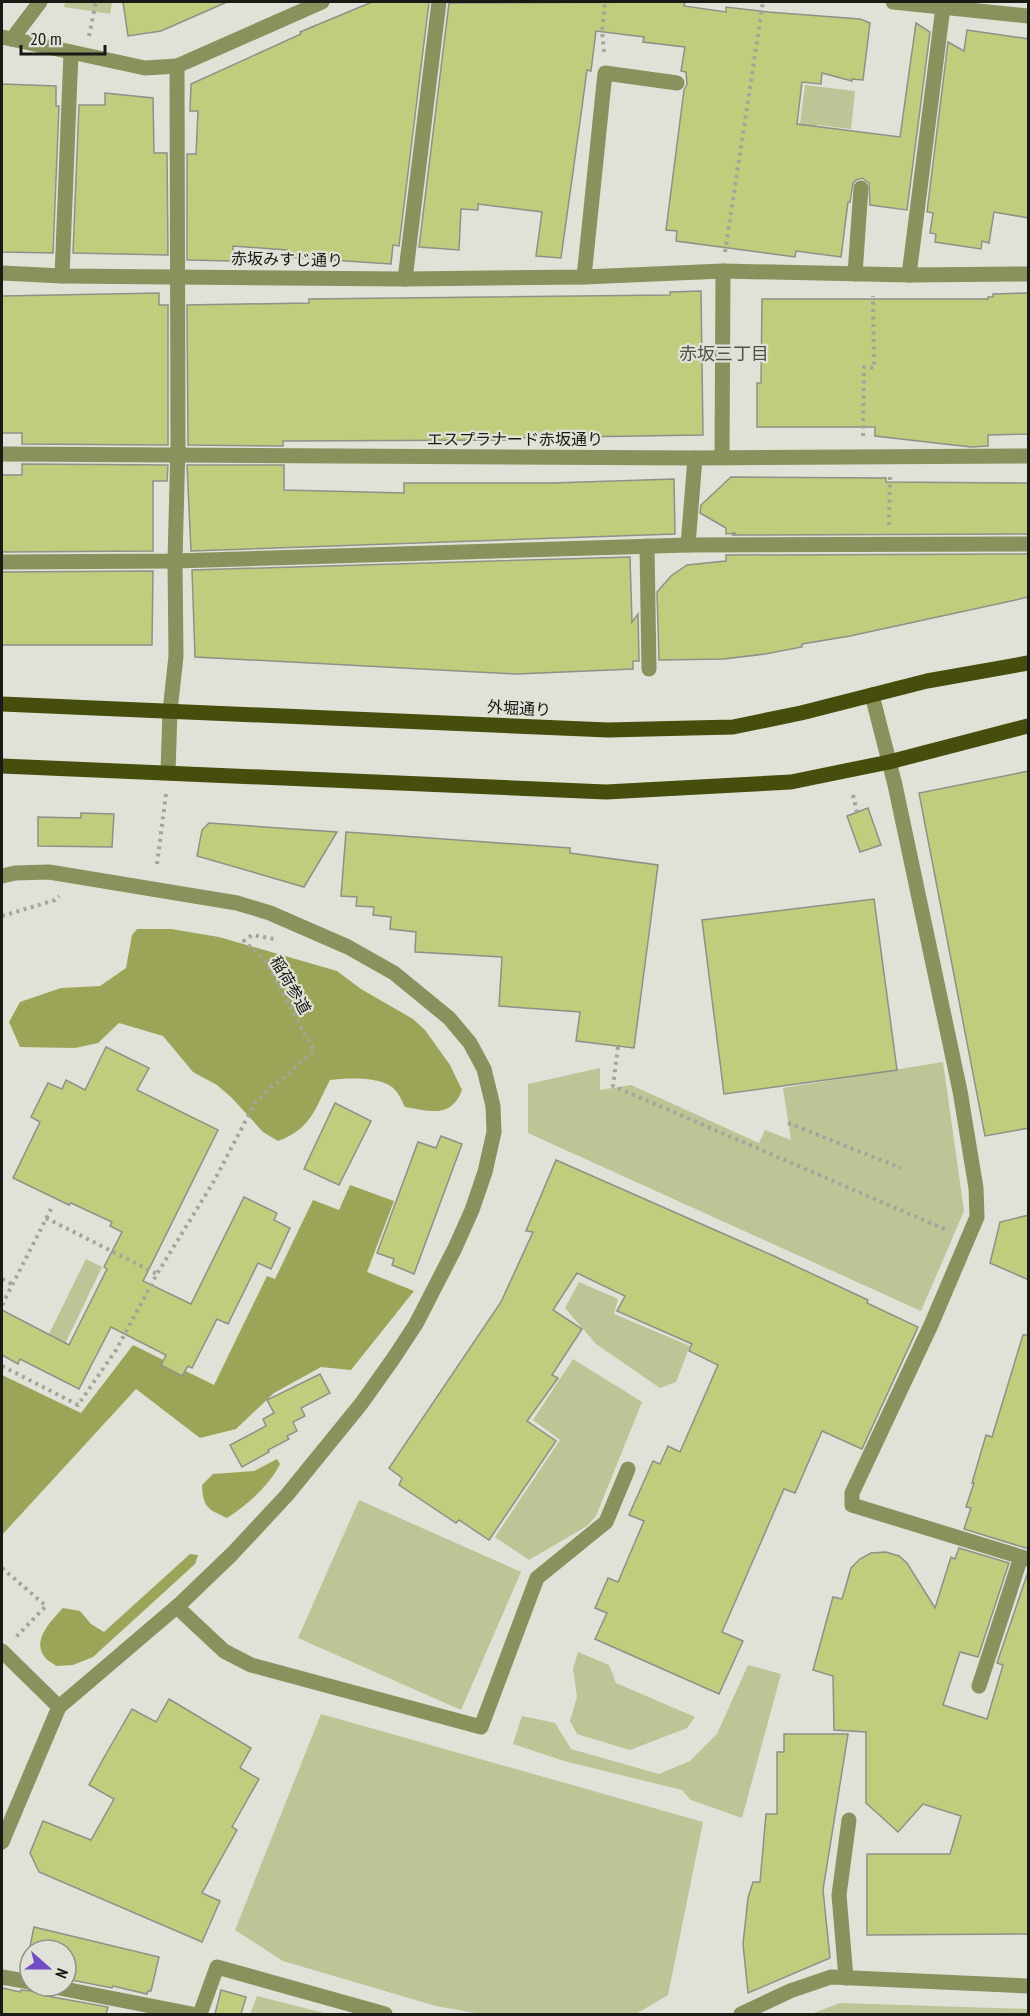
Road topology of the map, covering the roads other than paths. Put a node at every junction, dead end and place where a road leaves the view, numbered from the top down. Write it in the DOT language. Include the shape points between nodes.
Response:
graph roads {
  1 [pos="40,2"];
  2 [pos="322,2"];
  3 [pos="439,2"];
  4 [pos="893,2"];
  5 [pos="943,7"];
  6 [pos="1029,16"];
  7 [pos="7,38"];
  8 [pos="79,53"];
  9 [pos="177,66"];
  10 [pos="677,83"];
  11 [pos="861,188"];
  12 [pos="723,271"];
  13 [pos="2,273"];
  14 [pos="855,274"];
  15 [pos="1029,274"];
  16 [pos="909,275"];
  17 [pos="62,276"];
  18 [pos="176,276"];
  19 [pos="578,277"];
  20 [pos="405,279"];
  21 [pos="2,454"];
  22 [pos="178,455"];
  23 [pos="1029,456"];
  24 [pos="722,457"];
  25 [pos="695,458"];
  26 [pos="1029,544"];
  27 [pos="688,545"];
  28 [pos="647,546"];
  29 [pos="175,561"];
  30 [pos="2,562"];
  31 [pos="1029,663"];
  32 [pos="649,669"];
  33 [pos="872,695"];
  34 [pos="2,704"];
  35 [pos="170,711"];
  36 [pos="1029,726"];
  37 [pos="889,762"];
  38 [pos="2,766"];
  39 [pos="168,772"];
  40 [pos="2,876"];
  41 [pos="628,1469"];
  42 [pos="1024,1558"];
  43 [pos="177,1606"];
  44 [pos="2,1651"];
  45 [pos="979,1686"];
  46 [pos="59,1707"];
  47 [pos="849,1820"];
  48 [pos="2,1842"];
  49 [pos="2,1977"];
  50 [pos="846,1978"];
  51 [pos="18,1980"];
  52 [pos="1029,1986"];
  53 [pos="78,1992"];
  54 [pos="361,2011"];
  55 [pos="192,2014"];
  56 [pos="200,2014"];
  57 [pos="385,2014"];
  58 [pos="741,2014"];
  1 -- 7 [label="street"];
  2 -- 9 [label="street"];
  3 -- 20 [label="street"];
  4 -- 5 [label="street"];
  5 -- 6 [label="street"];
  5 -- 16 [label="street"];
  7 -- 8 [label="street"];
  8 -- 9 [label="street" via="146,68"];
  8 -- 17 [label="street"];
  9 -- 18 [label="street"];
  10 -- 19 [label="street" via="605,73"];
  11 -- 14 [label="street"];
  12 -- 14 [label="street, 赤坂みすじ通り"];
  12 -- 19 [label="street, 赤坂みすじ通り"];
  12 -- 24 [label="street"];
  13 -- 17 [label="street, 赤坂みすじ通り"];
  14 -- 16 [label="street, 赤坂みすじ通り"];
  15 -- 16 [label="street, 赤坂みすじ通り"];
  17 -- 18 [label="street, 赤坂みすじ通り"];
  18 -- 20 [label="street, 赤坂みすじ通り"];
  18 -- 22 [label="street"];
  19 -- 20 [label="street, 赤坂みすじ通り"];
  21 -- 22 [label="street, エスプラナード赤坂通り"];
  22 -- 25 [label="street, エスプラナード赤坂通り"];
  22 -- 29 [label="street"];
  23 -- 24 [label="street, エスプラナード赤坂通り"];
  24 -- 25 [label="street, エスプラナード赤坂通り"];
  25 -- 27 [label="street"];
  26 -- 27 [label="street"];
  27 -- 28 [label="street"];
  28 -- 29 [label="street"];
  28 -- 32 [label="street"];
  29 -- 30 [label="street"];
  29 -- 35 [label="street" via="176,657"];
  31 -- 33 [label="main road, 外堀通り"];
  33 -- 35 [label="main road, 外堀通り" via="733,727 608,730"];
  33 -- 37 [label="street"];
  34 -- 35 [label="main road, 外堀通り"];
  35 -- 39 [label="street"];
  36 -- 37 [label="main road"];
  37 -- 39 [label="main road" via="791,782 606,792"];
  37 -- 42 [label="street" via="960,1091 977,1217 932,1325 852,1492 852,1505"];
  38 -- 39 [label="main road"];
  40 -- 43 [label="street" via="49,872 88,878 237,903 303,926 394,973 449,1018 470,1043 484,1069 491,1097 494,1132 485,1172 455,1248 416,1324 361,1404 287,1495"];
  41 -- 43 [label="street" via="606,1522 537,1578 481,1727 251,1665 224,1651"];
  42 -- 45 [label="street"];
  43 -- 46 [label="street"];
  44 -- 46 [label="street"];
  46 -- 48 [label="street"];
  47 -- 50 [label="street" via="839,1895"];
  49 -- 51 [label="street"];
  50 -- 52 [label="street"];
  50 -- 58 [label="street" via="831,1977 790,1991"];
  53 -- 55 [label="street"];
  54 -- 56 [label="street" via="217,1967"];
  54 -- 57 [label="street"];
}
